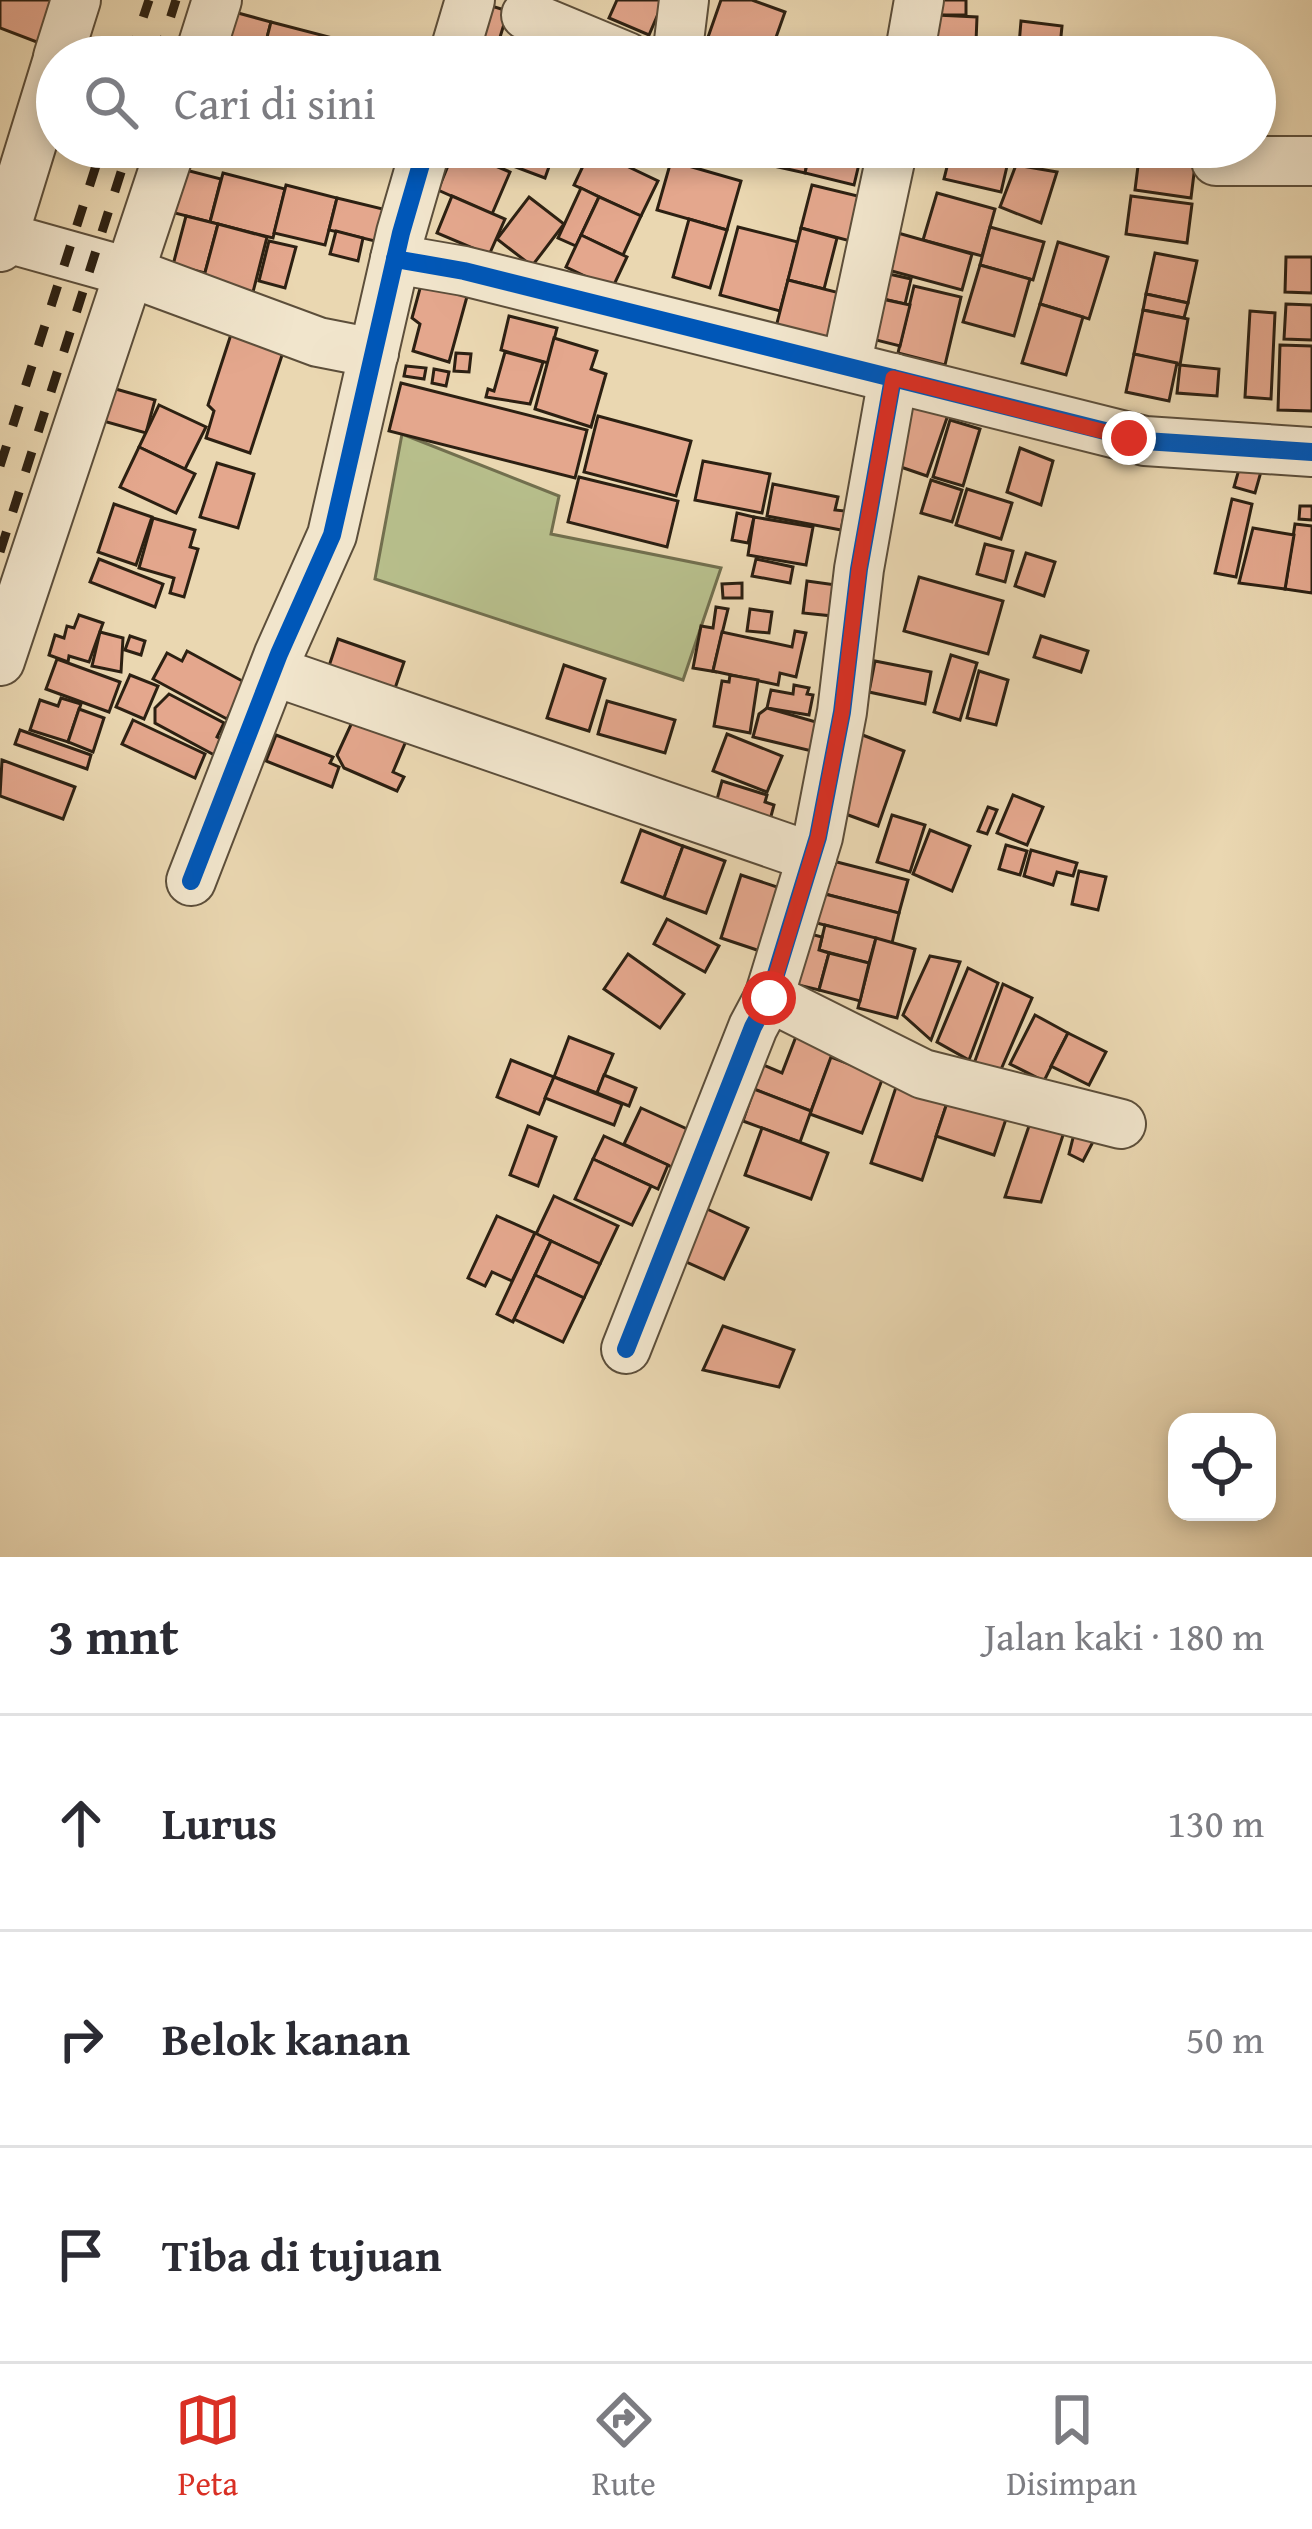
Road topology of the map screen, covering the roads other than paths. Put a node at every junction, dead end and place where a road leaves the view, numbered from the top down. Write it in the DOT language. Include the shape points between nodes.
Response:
graph roads {
  1 [pos="76,0"];
  2 [pos="217,0"];
  3 [pos="470,0"];
  4 [pos="684,0"];
  5 [pos="920,0"];
  6 [pos="526,14"];
  7 [pos="65,36"];
  8 [pos="206,36"];
  9 [pos="459,36"];
  10 [pos="578,36"];
  11 [pos="680,36"];
  12 [pos="913,36"];
  13 [pos="36,129"];
  14 [pos="1276,161"];
  15 [pos="1312,161"];
  16 [pos="164,168"];
  17 [pos="420,168"];
  18 [pos="889,168"];
  19 [pos="1,240"];
  20 [pos="395,259"];
  21 [pos="132,273"];
  22 [pos="374,353"];
  23 [pos="847,366"];
  24 [pos="893,378"];
  25 [pos="1312,452"];
  26 [pos="0,661"];
  27 [pos="273,671"];
  28 [pos="812,857"];
  29 [pos="190,881"];
  30 [pos="769,998"];
  31 [pos="1121,1124"];
  32 [pos="626,1349"];
  1 -- 7 [label="street"];
  2 -- 8 [label="street"];
  3 -- 9 [label="street"];
  4 -- 11 [label="street"];
  5 -- 12 [label="street"];
  6 -- 10 [label="street"];
  13 -- 19 [label="street"];
  14 -- 15 [label="street"];
  16 -- 21 [label="street"];
  17 -- 20 [label="street"];
  18 -- 23 [label="street"];
  19 -- 21 [label="street"];
  20 -- 22 [label="street"];
  20 -- 23 [label="street"];
  21 -- 22 [label="street" via="317,341"];
  21 -- 26 [label="street"];
  22 -- 27 [label="street" via="332,535"];
  23 -- 24 [label="street"];
  24 -- 25 [label="street" via="1145,441"];
  24 -- 28 [label="street"];
  27 -- 28 [label="street"];
  27 -- 29 [label="street"];
  28 -- 30 [label="street"];
  30 -- 31 [label="street" via="923,1074"];
  30 -- 32 [label="street"];
}
